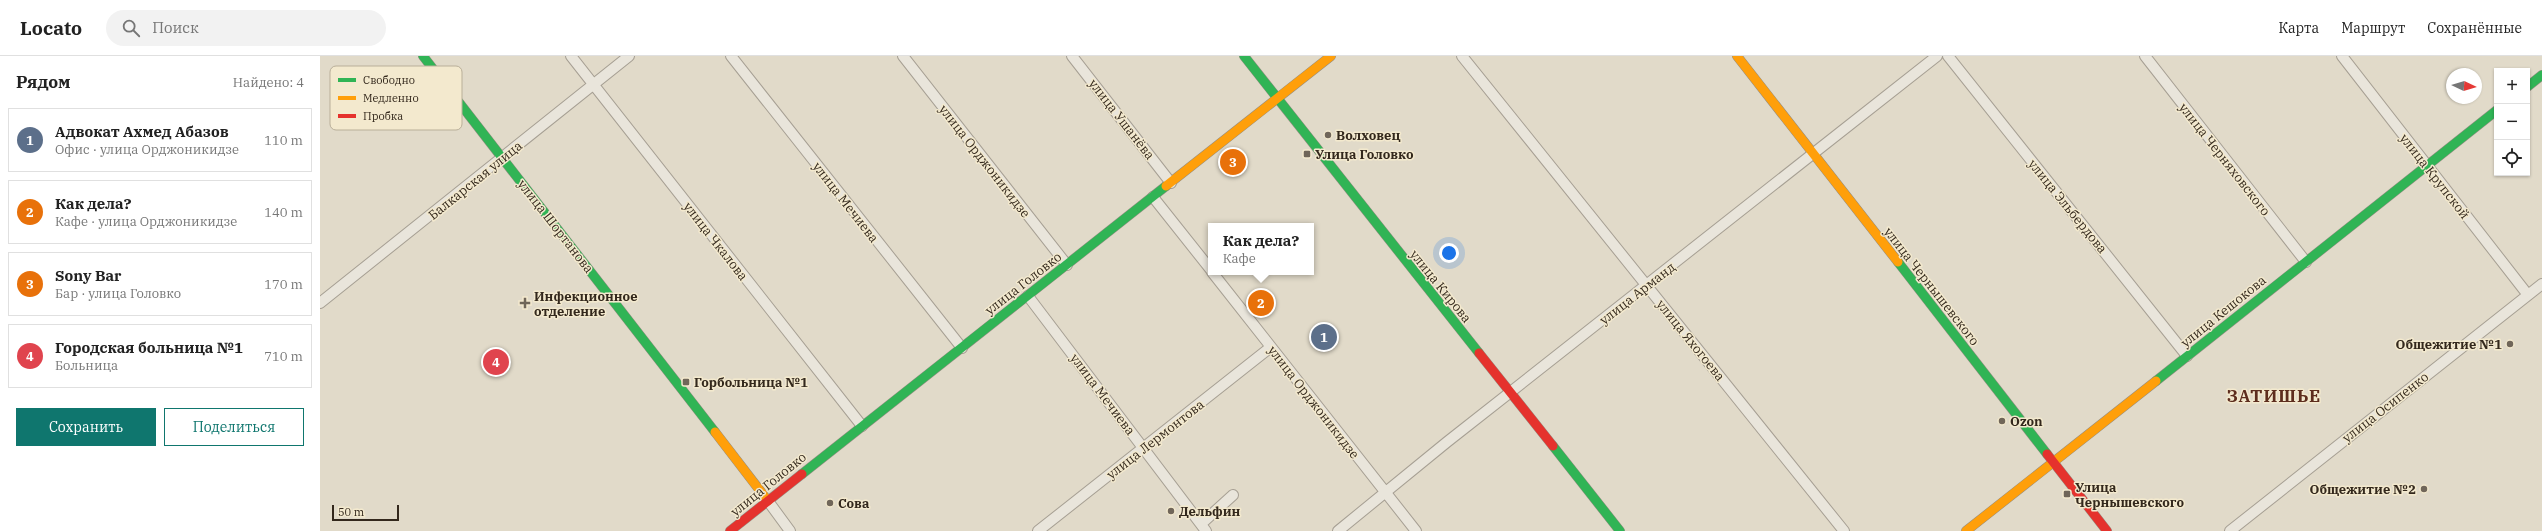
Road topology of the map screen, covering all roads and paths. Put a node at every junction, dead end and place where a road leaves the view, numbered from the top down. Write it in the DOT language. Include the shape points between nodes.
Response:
graph roads {
  1 [pos="423,56"];
  2 [pos="571,56"];
  3 [pos="629,56"];
  4 [pos="731,56"];
  5 [pos="903,56"];
  6 [pos="1072,56"];
  7 [pos="1244,56"];
  8 [pos="1331,56"];
  9 [pos="1462,56"];
  10 [pos="1737,56"];
  11 [pos="1937,56"];
  12 [pos="1948,56"];
  13 [pos="2145,56"];
  14 [pos="2342,56"];
  15 [pos="431,66"];
  16 [pos="2542,75"];
  17 [pos="593,84"];
  18 [pos="2530,85"];
  19 [pos="1277,98"];
  20 [pos="462,105"];
  21 [pos="2494,112"];
  22 [pos="1812,154"];
  23 [pos="503,157"];
  24 [pos="2427,165"];
  25 [pos="1171,183"];
  26 [pos="1153,197"];
  27 [pos="2306,262"];
  28 [pos="1067,265"];
  29 [pos="1208,266"];
  30 [pos="1215,275"];
  31 [pos="2542,284"];
  32 [pos="1647,286"];
  33 [pos="2528,295"];
  34 [pos="1028,296"];
  35 [pos="320,303"];
  36 [pos="1271,347"];
  37 [pos="962,348"];
  38 [pos="2187,356"];
  39 [pos="1511,392"];
  40 [pos="862,426"];
  41 [pos="1144,449"];
  42 [pos="2053,462"];
  43 [pos="1386,492"];
  44 [pos="1233,496"];
  45 [pos="768,501"];
  46 [pos="1203,527"];
  47 [pos="730,531"];
  48 [pos="790,531"];
  49 [pos="1038,531"];
  50 [pos="1338,531"];
  51 [pos="1416,531"];
  52 [pos="1620,531"];
  53 [pos="1844,531"];
  54 [pos="1966,531"];
  55 [pos="2107,531"];
  56 [pos="2230,531"];
  1 -- 15 [label="street, улица Шортанова"];
  2 -- 17 [label="street, улица Чкалова"];
  3 -- 17 [label="street, Балкарская улица"];
  4 -- 37 [label="street, улица Мечиева"];
  5 -- 28 [label="street, улица Орджоникидзе"];
  6 -- 25 [label="street, улица Ушанёва"];
  7 -- 19 [label="street, улица Кирова"];
  8 -- 19 [label="street, улица Головко"];
  9 -- 32 [label="street, улица Яхогоева"];
  10 -- 22 [label="street, улица Чернышевского"];
  11 -- 22 [label="street, улица Арманд"];
  12 -- 38 [label="street, улица Эльбердова"];
  13 -- 27 [label="street, улица Черняховского"];
  14 -- 24 [label="street, улица Крупской"];
  16 -- 18 [label="street"];
  17 -- 23 [label="street, Балкарская улица"];
  17 -- 40 [label="street, улица Чкалова"];
  19 -- 25 [label="street, улица Головко"];
  19 -- 39 [label="street, улица Кирова"];
  20 -- 23 [label="street, улица Шортанова"];
  21 -- 24 [label="street, улица Кешокова"];
  22 -- 32 [label="street, улица Арманд"];
  22 -- 42 [label="street, улица Чернышевского"];
  23 -- 35 [label="street, Балкарская улица"];
  23 -- 45 [label="street, улица Шортанова"];
  24 -- 27 [label="street, улица Кешокова"];
  24 -- 33 [label="street, улица Крупской"];
  25 -- 26 [label="street, улица Головко"];
  26 -- 28 [label="street, улица Головко"];
  26 -- 29 [label="street, улица Орджоникидзе"];
  27 -- 38 [label="street, улица Кешокова"];
  28 -- 34 [label="street, улица Головко"];
  30 -- 36 [label="street, улица Орджоникидзе"];
  31 -- 33 [label="street, улица Осипенко"];
  32 -- 39 [label="street, улица Арманд"];
  32 -- 53 [label="street, улица Яхогоева"];
  33 -- 56 [label="street, улица Осипенко"];
  34 -- 37 [label="street, улица Головко"];
  34 -- 41 [label="street, улица Мечиева"];
  36 -- 41 [label="street, улица Лермонтова"];
  36 -- 43 [label="street, улица Орджоникидзе"];
  37 -- 40 [label="street, улица Головко"];
  38 -- 42 [label="street, улица Кешокова"];
  39 -- 43 [label="street, улица Арманд"];
  39 -- 52 [label="street, улица Кирова"];
  40 -- 45 [label="street, улица Головко"];
  41 -- 46 [label="street, улица Мечиева"];
  41 -- 49 [label="street, улица Лермонтова"];
  42 -- 54 [label="street, улица Кешокова"];
  42 -- 55 [label="street, улица Чернышевского"];
  43 -- 50 [label="street, улица Арманд"];
  43 -- 51 [label="street, улица Орджоникидзе"];
  44 -- 46 [label="street"];
  45 -- 47 [label="street, улица Головко"];
  45 -- 48 [label="street, улица Шортанова"];
}
